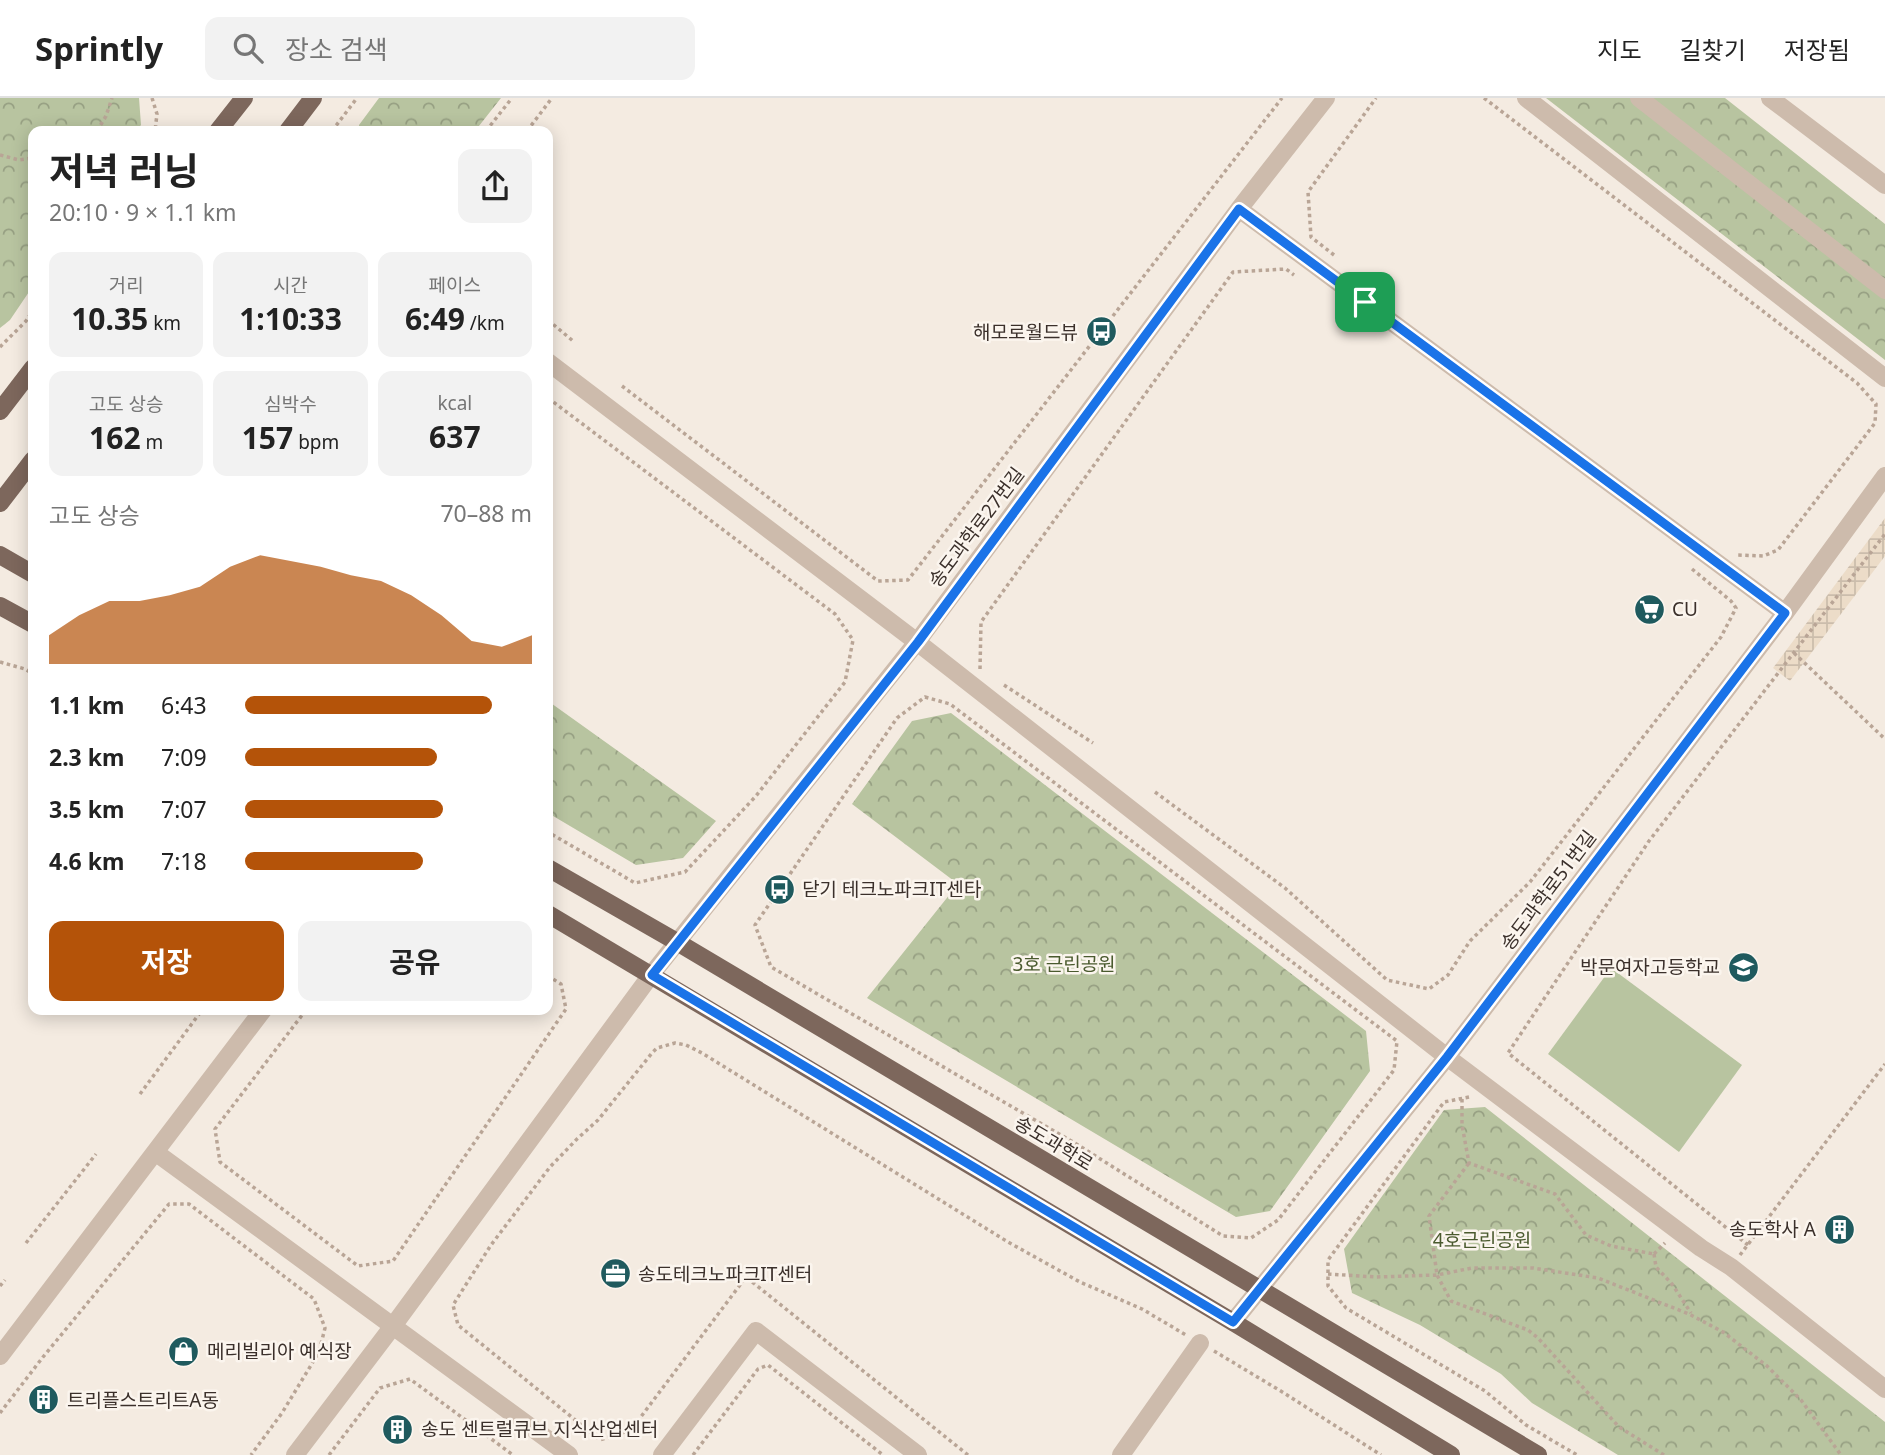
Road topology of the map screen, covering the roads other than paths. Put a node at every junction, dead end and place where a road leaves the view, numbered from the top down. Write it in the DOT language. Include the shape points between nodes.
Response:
graph roads {
  1 [pos="313,98"];
  2 [pos="1326,98"];
  3 [pos="1527,98"];
  4 [pos="1639,98"];
  5 [pos="1770,98"];
  6 [pos="239,100"];
  7 [pos="221,126"];
  8 [pos="292,126"];
  9 [pos="1885,185"];
  10 [pos="1239,209"];
  11 [pos="1885,290"];
  12 [pos="553,366"];
  13 [pos="28,375"];
  14 [pos="1885,378"];
  15 [pos="0,411"];
  16 [pos="28,467"];
  17 [pos="1885,476"];
  18 [pos="0,503"];
  19 [pos="0,555"];
  20 [pos="28,571"];
  21 [pos="0,606"];
  22 [pos="1785,613"];
  23 [pos="28,621"];
  24 [pos="918,642"];
  25 [pos="553,871"];
  26 [pos="553,917"];
  27 [pos="677,942"];
  28 [pos="652,975"];
  29 [pos="259,1015"];
  30 [pos="1447,1057"];
  31 [pos="155,1152"];
  32 [pos="1259,1290"];
  33 [pos="1233,1322"];
  34 [pos="393,1326"];
  35 [pos="1200,1343"];
  36 [pos="0,1356"];
  37 [pos="1885,1388"];
  38 [pos="295,1455"];
  39 [pos="569,1455"];
  40 [pos="662,1455"];
  41 [pos="918,1455"];
  42 [pos="1121,1455"];
  43 [pos="1451,1455"];
  44 [pos="1538,1455"];
  1 -- 8 [label="main road"];
  2 -- 10 [label="street, 송도과학로27번길"];
  3 -- 14 [label="street"];
  4 -- 11 [label="street"];
  5 -- 9 [label="street"];
  6 -- 7 [label="main road"];
  10 -- 22 [label="street"];
  10 -- 24 [label="street, 송도과학로27번길"];
  12 -- 24 [label="street"];
  13 -- 15 [label="main road"];
  16 -- 18 [label="main road"];
  17 -- 22 [label="street, 송도과학로51번길"];
  19 -- 20 [label="main road"];
  21 -- 23 [label="main road"];
  22 -- 30 [label="street, 송도과학로51번길"];
  24 -- 27 [label="street, 송도과학로27번길"];
  24 -- 30 [label="street"];
  25 -- 27 [label="main road, 송도과학로"];
  26 -- 28 [label="main road"];
  27 -- 28 [label="street, 송도과학로27번길"];
  27 -- 32 [label="main road, 송도과학로"];
  28 -- 33 [label="main road"];
  28 -- 34 [label="street, 송도과학로27번길"];
  29 -- 31 [label="street"];
  30 -- 32 [label="street, 송도과학로51번길"];
  30 -- 37 [label="street" via="1731,1267"];
  31 -- 34 [label="street"];
  31 -- 36 [label="street"];
  32 -- 33 [label="street, 송도과학로51번길"];
  32 -- 44 [label="main road, 송도과학로"];
  33 -- 43 [label="main road"];
  34 -- 38 [label="street, 송도과학로27번길"];
  34 -- 39 [label="street"];
  35 -- 42 [label="street"];
  40 -- 41 [label="street" via="755,1331"];
}
